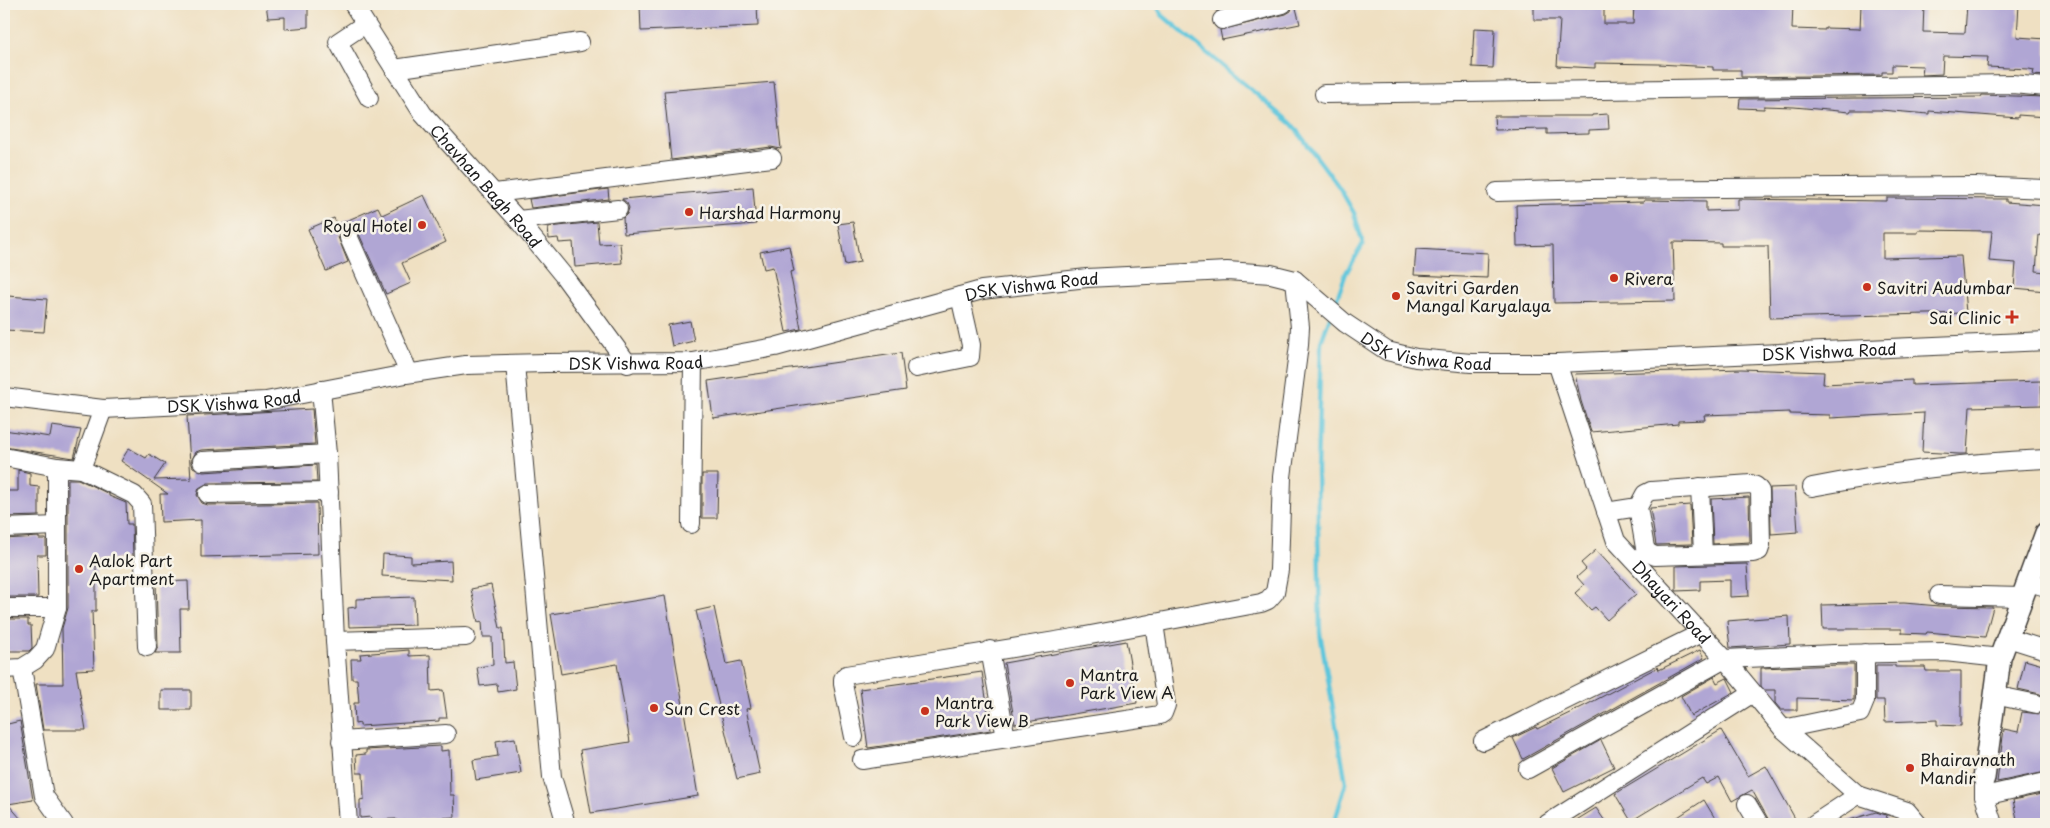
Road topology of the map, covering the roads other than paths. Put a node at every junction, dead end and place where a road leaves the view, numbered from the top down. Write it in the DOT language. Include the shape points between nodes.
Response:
graph roads {
  1 [pos="352,4"];
  2 [pos="1283,4"];
  3 [pos="1222,20"];
  4 [pos="366,24"];
  5 [pos="580,42"];
  6 [pos="394,69"];
  7 [pos="2046,87"];
  8 [pos="1324,94"];
  9 [pos="369,98"];
  10 [pos="772,158"];
  11 [pos="2046,189"];
  12 [pos="1497,192"];
  13 [pos="495,193"];
  14 [pos="618,209"];
  15 [pos="518,220"];
  16 [pos="349,238"];
  17 [pos="1295,280"];
  18 [pos="960,296"];
  19 [pos="2046,341"];
  20 [pos="693,362"];
  21 [pos="1557,363"];
  22 [pos="515,364"];
  23 [pos="628,364"];
  24 [pos="916,368"];
  25 [pos="409,373"];
  26 [pos="321,390"];
  27 [pos="4,397"];
  28 [pos="103,409"];
  29 [pos="327,454"];
  30 [pos="4,457"];
  31 [pos="2046,459"];
  32 [pos="202,461"];
  33 [pos="57,467"];
  34 [pos="81,469"];
  35 [pos="1700,487"];
  36 [pos="1812,487"];
  37 [pos="329,492"];
  38 [pos="208,494"];
  39 [pos="1638,506"];
  40 [pos="1606,512"];
  41 [pos="691,524"];
  42 [pos="57,526"];
  43 [pos="4,528"];
  44 [pos="2046,533"];
  45 [pos="1703,554"];
  46 [pos="2032,588"];
  47 [pos="1939,595"];
  48 [pos="4,608"];
  49 [pos="57,608"];
  50 [pos="1154,623"];
  51 [pos="1701,633"];
  52 [pos="466,637"];
  53 [pos="2008,638"];
  54 [pos="335,641"];
  55 [pos="147,647"];
  56 [pos="990,650"];
  57 [pos="2046,650"];
  58 [pos="1865,653"];
  59 [pos="2000,658"];
  60 [pos="1724,659"];
  61 [pos="22,668"];
  62 [pos="4,669"];
  63 [pos="1753,693"];
  64 [pos="1994,695"];
  65 [pos="2038,704"];
  66 [pos="1783,729"];
  67 [pos="446,734"];
  68 [pos="854,737"];
  69 [pos="1006,738"];
  70 [pos="341,741"];
  71 [pos="1483,741"];
  72 [pos="862,760"];
  73 [pos="1528,769"];
  74 [pos="2046,782"];
  75 [pos="1984,787"];
  76 [pos="1858,795"];
  77 [pos="1747,804"];
  78 [pos="64,824"];
  79 [pos="348,824"];
  80 [pos="566,824"];
  81 [pos="1547,824"];
  82 [pos="1758,824"];
  83 [pos="1814,824"];
  84 [pos="1918,824"];
  85 [pos="1993,824"];
  1 -- 4 [label="street, Chavhan Bagh Road"];
  2 -- 3 [label="street"];
  4 -- 6 [label="street, Chavhan Bagh Road"];
  4 -- 9 [label="street" via="338,42"];
  5 -- 6 [label="street"];
  6 -- 13 [label="street, Chavhan Bagh Road" via="423,114"];
  7 -- 8 [label="street" via="2012,84"];
  10 -- 13 [label="street"];
  11 -- 12 [label="street" via="1975,186"];
  13 -- 15 [label="street, Chavhan Bagh Road"];
  14 -- 15 [label="street"];
  15 -- 23 [label="street, Chavhan Bagh Road"];
  16 -- 25 [label="street"];
  17 -- 18 [label="street, DSK Vishwa Road" via="1271,274 1227,271 1087,278 982,290"];
  17 -- 21 [label="street, DSK Vishwa Road" via="1345,323 1387,351 1416,358 1471,363"];
  17 -- 50 [label="street" via="1299,345 1282,477 1275,592 1261,603"];
  18 -- 20 [label="street, DSK Vishwa Road" via="775,347"];
  18 -- 24 [label="street" via="971,345 970,357"];
  19 -- 21 [label="street, DSK Vishwa Road"];
  20 -- 23 [label="street, DSK Vishwa Road"];
  20 -- 41 [label="street"];
  21 -- 40 [label="street, Dhayari Road"];
  22 -- 23 [label="street, DSK Vishwa Road"];
  22 -- 25 [label="street, DSK Vishwa Road" via="466,365"];
  22 -- 80 [label="street" via="552,777"];
  25 -- 26 [label="street, DSK Vishwa Road"];
  26 -- 28 [label="street, DSK Vishwa Road" via="266,401"];
  26 -- 29 [label="street"];
  27 -- 28 [label="street, DSK Vishwa Road"];
  28 -- 34 [label="street"];
  29 -- 32 [label="street"];
  29 -- 37 [label="street"];
  30 -- 33 [label="street"];
  31 -- 36 [label="street" via="1887,473"];
  33 -- 34 [label="street"];
  33 -- 42 [label="street"];
  34 -- 55 [label="street" via="134,495 142,504"];
  35 -- 39 [label="street" via="1651,491 1645,494"];
  35 -- 45 [label="street"];
  35 -- 45 [label="street" via="1751,484 1760,492 1759,551"];
  37 -- 38 [label="street"];
  37 -- 54 [label="street"];
  39 -- 40 [label="street"];
  39 -- 45 [label="street" via="1645,548 1649,553 1655,556"];
  40 -- 51 [label="street, Dhayari Road" via="1616,541"];
  42 -- 43 [label="street"];
  42 -- 49 [label="street"];
  44 -- 46 [label="main road"];
  46 -- 47 [label="street"];
  46 -- 53 [label="main road"];
  48 -- 49 [label="street"];
  49 -- 61 [label="street" via="45,649"];
  50 -- 56 [label="street"];
  50 -- 69 [label="street" via="1166,706 1163,713"];
  51 -- 60 [label="street, Dhayari Road"];
  51 -- 71 [label="street"];
  52 -- 54 [label="street"];
  53 -- 57 [label="street"];
  53 -- 59 [label="main road"];
  54 -- 70 [label="street"];
  56 -- 68 [label="street" via="846,676 843,684"];
  56 -- 69 [label="street"];
  58 -- 59 [label="street" via="1946,652"];
  58 -- 60 [label="street"];
  58 -- 66 [label="street" via="1865,701 1860,713"];
  59 -- 64 [label="main road"];
  60 -- 63 [label="street, Dhayari Road"];
  60 -- 73 [label="street"];
  61 -- 62 [label="street"];
  61 -- 78 [label="street" via="44,796"];
  63 -- 66 [label="street, Dhayari Road"];
  63 -- 81 [label="street"];
  64 -- 65 [label="street"];
  64 -- 75 [label="main road"];
  66 -- 76 [label="street, Dhayari Road"];
  67 -- 70 [label="street"];
  69 -- 72 [label="street"];
  70 -- 79 [label="street"];
  74 -- 75 [label="street"];
  75 -- 85 [label="street"];
  76 -- 83 [label="street"];
  76 -- 84 [label="street, Dhayari Road" via="1906,811"];
  77 -- 82 [label="street"];
}
